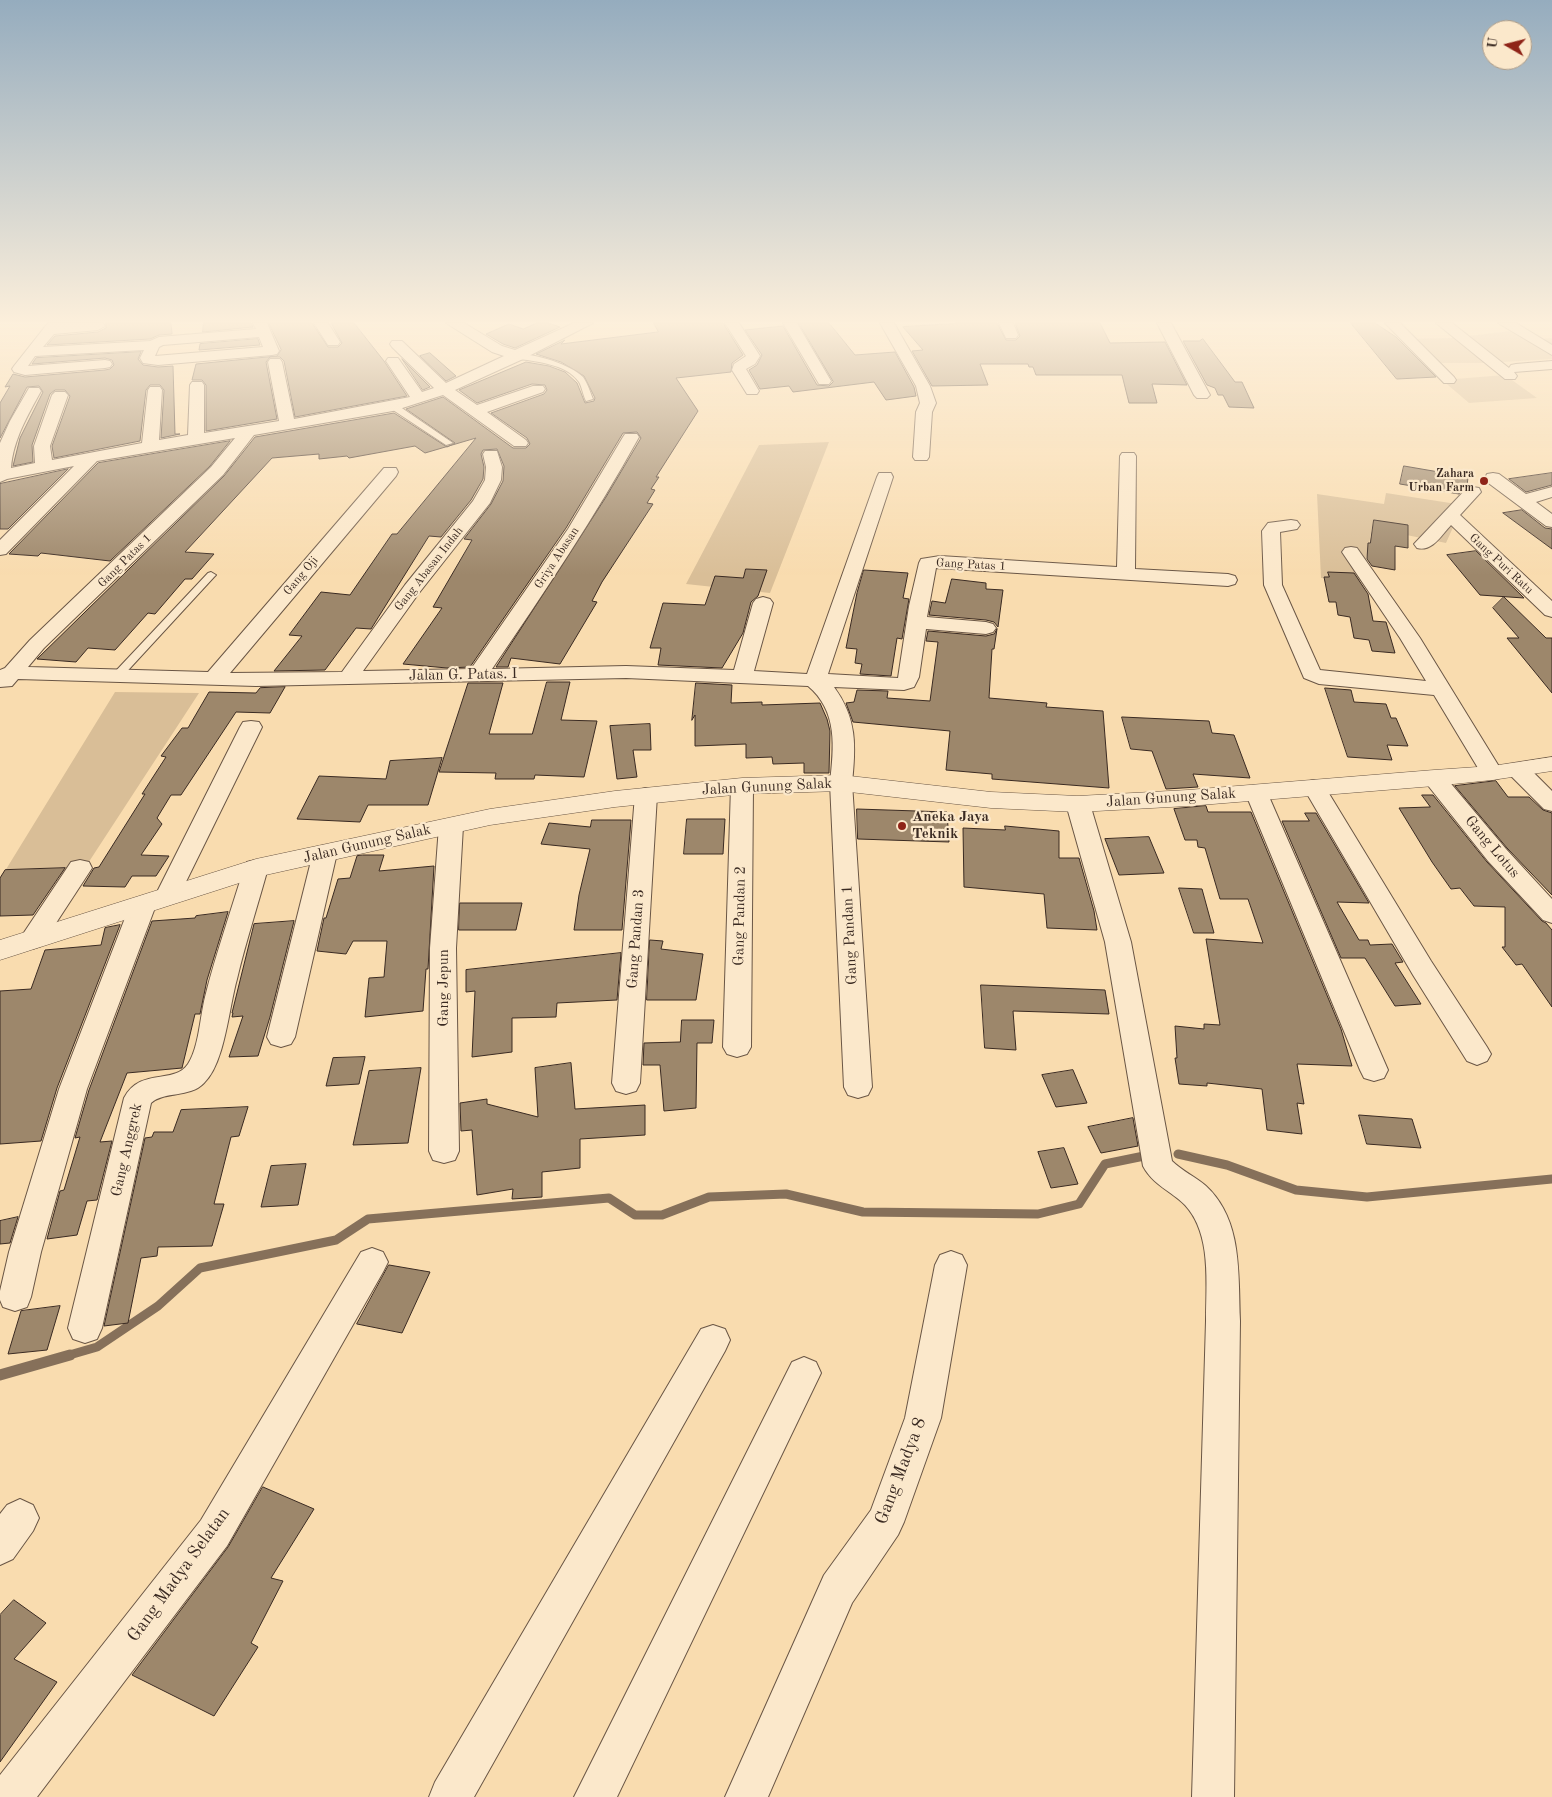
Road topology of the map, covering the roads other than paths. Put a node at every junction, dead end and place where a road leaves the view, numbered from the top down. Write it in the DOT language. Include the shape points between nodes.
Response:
graph roads {
  1 [pos="25,407"];
  2 [pos="56,407"];
  3 [pos="154,407"];
  4 [pos="197,407"];
  5 [pos="284,407"];
  6 [pos="388,407"];
  7 [pos="394,407"];
  8 [pos="469,407"];
  9 [pos="487,407"];
  10 [pos="926,407"];
  11 [pos="475,411"];
  12 [pos="288,425"];
  13 [pos="248,432"];
  14 [pos="631,437"];
  15 [pos="196,440"];
  16 [pos="449,443"];
  17 [pos="520,443"];
  18 [pos="150,446"];
  19 [pos="491,454"];
  20 [pos="1128,456"];
  21 [pos="92,457"];
  22 [pos="921,457"];
  23 [pos="44,467"];
  24 [pos="390,472"];
  25 [pos="1,475"];
  26 [pos="885,477"];
  27 [pos="1493,478"];
  28 [pos="1474,492"];
  29 [pos="1552,492"];
  30 [pos="1524,500"];
  31 [pos="1451,516"];
  32 [pos="1552,522"];
  33 [pos="1291,525"];
  34 [pos="1423,544"];
  35 [pos="0,550"];
  36 [pos="1351,552"];
  37 [pos="1126,574"];
  38 [pos="210,575"];
  39 [pos="1228,580"];
  40 [pos="763,603"];
  41 [pos="1552,611"];
  42 [pos="917,622"];
  43 [pos="986,628"];
  44 [pos="476,676"];
  45 [pos="116,677"];
  46 [pos="742,677"];
  47 [pos="347,678"];
  48 [pos="4,679"];
  49 [pos="213,680"];
  50 [pos="815,681"];
  51 [pos="1441,689"];
  52 [pos="251,727"];
  53 [pos="1552,764"];
  54 [pos="1518,770"];
  55 [pos="1492,773"];
  56 [pos="1434,778"];
  57 [pos="841,783"];
  58 [pos="742,786"];
  59 [pos="1314,787"];
  60 [pos="1256,792"];
  61 [pos="646,795"];
  62 [pos="1078,804"];
  63 [pos="1552,804"];
  64 [pos="451,826"];
  65 [pos="325,853"];
  66 [pos="80,868"];
  67 [pos="256,868"];
  68 [pos="155,900"];
  69 [pos="1552,914"];
  70 [pos="32,940"];
  71 [pos="0,950"];
  72 [pos="281,1037"];
  73 [pos="737,1047"];
  74 [pos="1477,1054"];
  75 [pos="1374,1070"];
  76 [pos="626,1083"];
  77 [pos="858,1087"];
  78 [pos="444,1151"];
  79 [pos="372,1262"];
  80 [pos="951,1265"];
  81 [pos="15,1297"];
  82 [pos="85,1328"];
  83 [pos="713,1340"];
  84 [pos="804,1373"];
  85 [pos="10,1797"];
  86 [pos="450,1797"];
  87 [pos="595,1797"];
  88 [pos="746,1797"];
  89 [pos="1213,1797"];
  1 -- 25 [label="street" via="10,434"];
  2 -- 23 [label="street" via="42,446"];
  3 -- 18 [label="street"];
  4 -- 15 [label="street"];
  5 -- 12 [label="street"];
  6 -- 12 [label="street"];
  7 -- 16 [label="lane"];
  8 -- 11 [label="street"];
  9 -- 11 [label="street"];
  10 -- 22 [label="street"];
  11 -- 17 [label="street"];
  12 -- 13 [label="street"];
  13 -- 15 [label="street"];
  13 -- 48 [label="street, Gang Patas 1" via="217,471 48,632"];
  14 -- 44 [label="street, Griya Abasan" via="610,477"];
  15 -- 18 [label="street"];
  18 -- 21 [label="street"];
  19 -- 47 [label="street, Gang Abasan Indah" via="493,480 482,503 412,589"];
  20 -- 37 [label="street"];
  21 -- 23 [label="street"];
  21 -- 35 [label="street"];
  23 -- 25 [label="street"];
  24 -- 49 [label="street, Gang Oji"];
  26 -- 50 [label="street"];
  27 -- 30 [label="street"];
  28 -- 31 [label="street"];
  29 -- 30 [label="street"];
  30 -- 32 [label="street"];
  31 -- 34 [label="street"];
  31 -- 41 [label="street, Gang Puri Ratu"];
  33 -- 51 [label="street" via="1274,526 1270,530 1271,580 1311,674 1319,678"];
  36 -- 51 [label="street"];
  37 -- 39 [label="street, Gang Patas 1"];
  37 -- 42 [label="street, Gang Patas 1" via="932,562 926,567"];
  38 -- 45 [label="lane"];
  40 -- 46 [label="street"];
  42 -- 43 [label="street"];
  42 -- 50 [label="street, Gang Patas 1" via="907,683"];
  44 -- 46 [label="street, Jalan G. Patas. I" via="626,672"];
  44 -- 47 [label="street, Jalan G. Patas. I"];
  45 -- 48 [label="street, Jalan G. Patas. I"];
  45 -- 49 [label="street, Jalan G. Patas. I"];
  46 -- 50 [label="street, Jalan G. Patas. I"];
  47 -- 49 [label="street, Jalan G. Patas. I"];
  50 -- 57 [label="street" via="828,692 840,716 845,746"];
  51 -- 55 [label="street"];
  52 -- 68 [label="street"];
  53 -- 54 [label="street, Jalan Gunung Salak"];
  54 -- 55 [label="street, Jalan Gunung Salak"];
  54 -- 63 [label="street"];
  55 -- 56 [label="street, Jalan Gunung Salak"];
  56 -- 59 [label="street, Jalan Gunung Salak"];
  56 -- 69 [label="street, Gang Lotus" via="1497,855"];
  57 -- 58 [label="street, Jalan Gunung Salak"];
  57 -- 62 [label="street, Jalan Gunung Salak" via="991,800"];
  57 -- 77 [label="street, Gang Pandan 1"];
  58 -- 61 [label="street, Jalan Gunung Salak"];
  58 -- 73 [label="street, Gang Pandan 2"];
  59 -- 60 [label="street, Jalan Gunung Salak"];
  59 -- 74 [label="street"];
  60 -- 62 [label="street, Jalan Gunung Salak"];
  60 -- 75 [label="street"];
  61 -- 64 [label="street, Jalan Gunung Salak" via="490,816"];
  61 -- 76 [label="street, Gang Pandan 3"];
  62 -- 89 [label="street" via="1118,942 1158,1166 1195,1195 1213,1218 1219,1243 1223,1322"];
  64 -- 65 [label="street, Jalan Gunung Salak"];
  64 -- 78 [label="street, Gang Jepun" via="444,948"];
  65 -- 67 [label="street, Jalan Gunung Salak"];
  65 -- 72 [label="street"];
  66 -- 70 [label="street"];
  67 -- 68 [label="street, Jalan Gunung Salak"];
  67 -- 82 [label="street, Gang Anggrek" via="214,1016 208,1050 200,1068 193,1077 180,1084 154,1087 143,1091 138,1098"];
  68 -- 70 [label="street, Jalan Gunung Salak"];
  68 -- 81 [label="street" via="73,1089"];
  70 -- 71 [label="street, Jalan Gunung Salak"];
  79 -- 85 [label="street, Gang Madya Selatan" via="214,1533"];
  80 -- 88 [label="street, Gang Madya 8" via="923,1418 885,1522 838,1589"];
  83 -- 86 [label="street"];
  84 -- 87 [label="street"];
}
